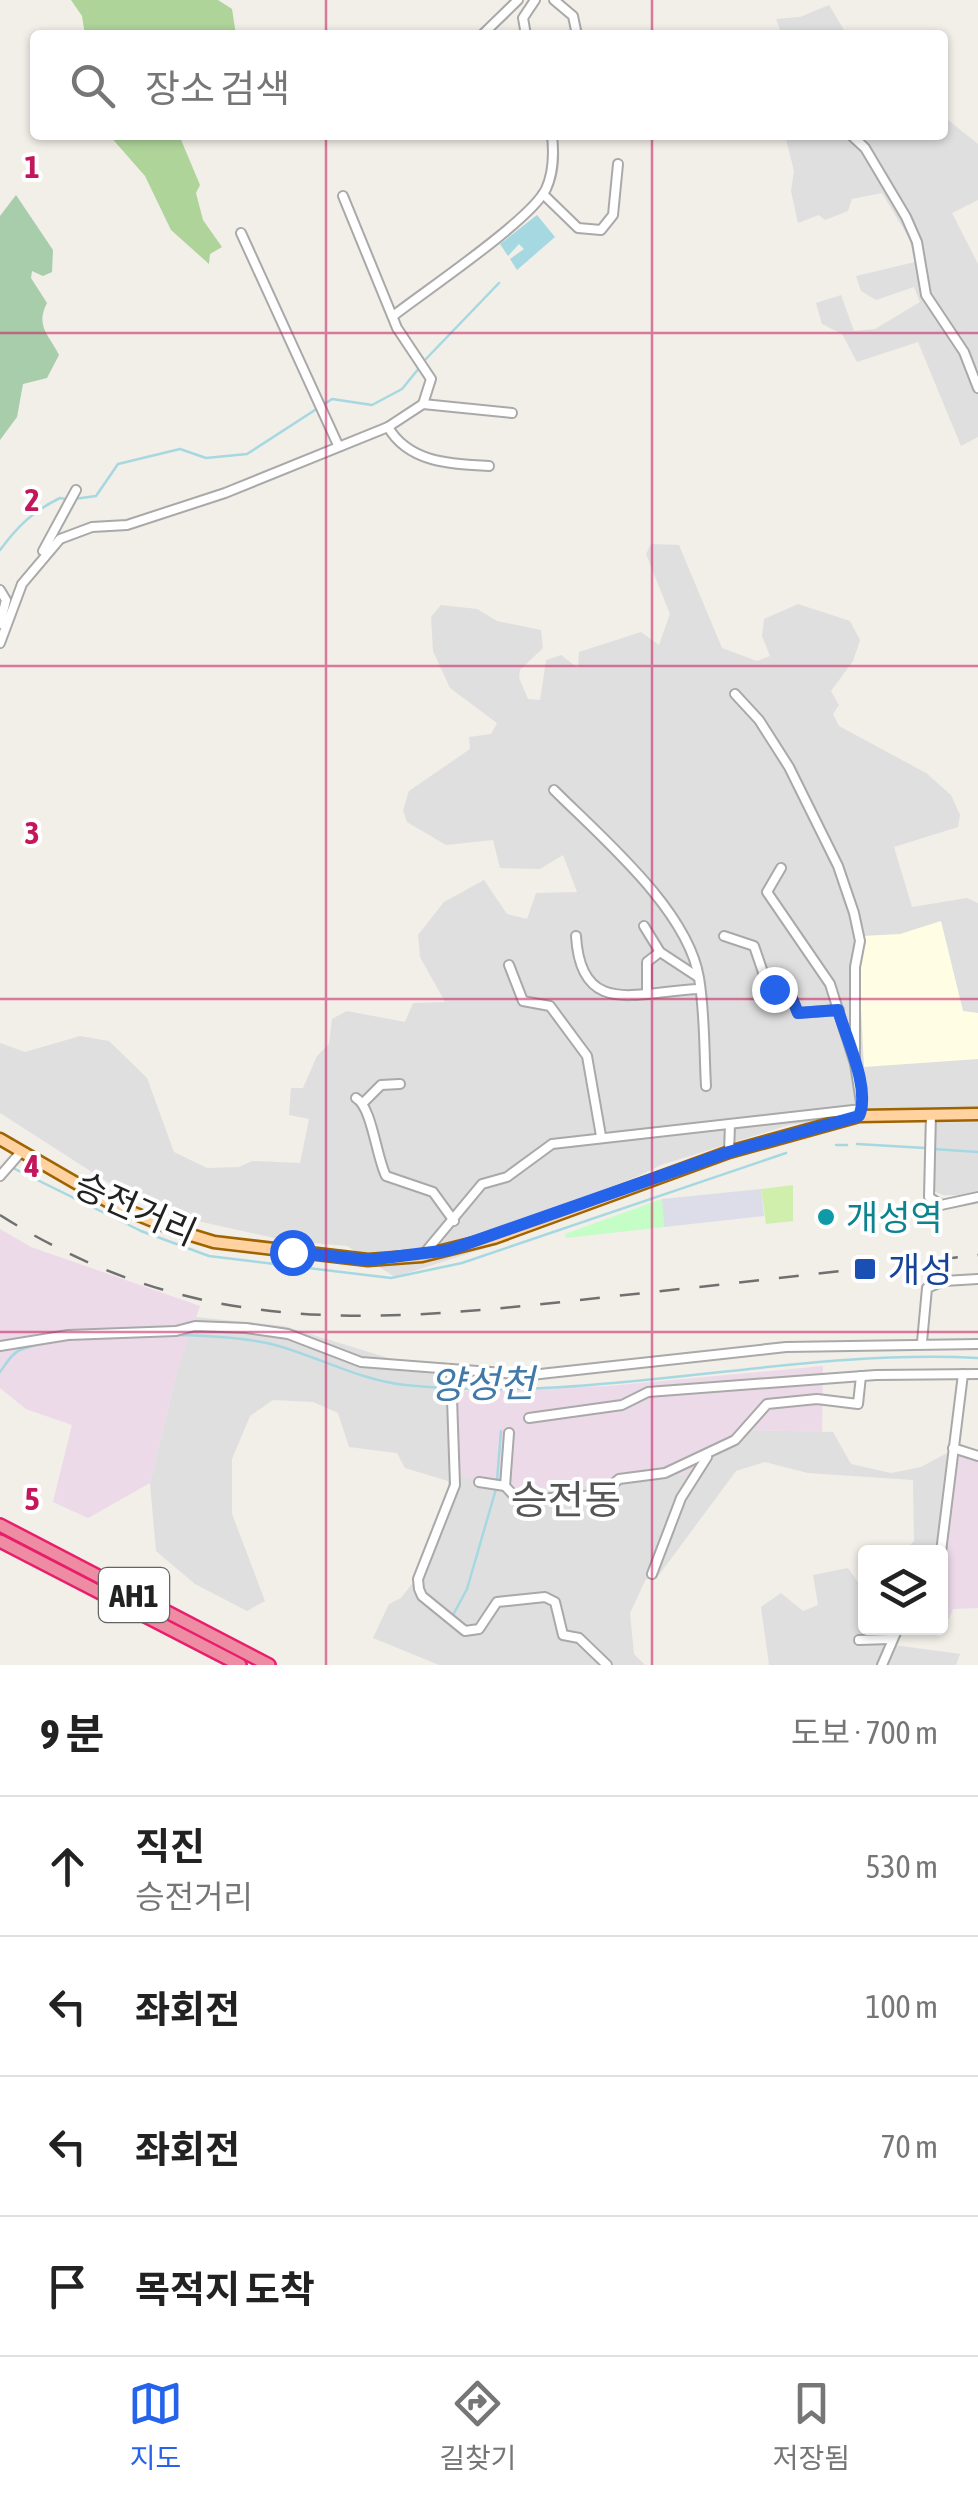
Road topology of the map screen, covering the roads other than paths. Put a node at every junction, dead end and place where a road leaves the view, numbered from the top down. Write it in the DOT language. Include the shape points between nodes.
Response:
graph roads {
  1 [pos="518,0"];
  2 [pos="535,0"];
  3 [pos="554,0"];
  4 [pos="487,30"];
  5 [pos="525,30"];
  6 [pos="577,30"];
  7 [pos="552,140"];
  8 [pos="856,140"];
  9 [pos="618,164"];
  10 [pos="543,194"];
  11 [pos="342,196"];
  12 [pos="242,233"];
  13 [pos="393,316"];
  14 [pos="978,388"];
  15 [pos="422,404"];
  16 [pos="512,413"];
  17 [pos="388,427"];
  18 [pos="338,444"];
  19 [pos="489,466"];
  20 [pos="74,496"];
  21 [pos="42,555"];
  22 [pos="0,590"];
  23 [pos="0,624"];
  24 [pos="0,643"];
  25 [pos="735,694"];
  26 [pos="554,790"];
  27 [pos="781,868"];
  28 [pos="644,926"];
  29 [pos="576,936"];
  30 [pos="724,936"];
  31 [pos="660,952"];
  32 [pos="510,965"];
  33 [pos="700,978"];
  34 [pos="700,990"];
  35 [pos="647,992"];
  36 [pos="838,1010"];
  37 [pos="855,1064"];
  38 [pos="400,1084"];
  39 [pos="706,1086"];
  40 [pos="861,1112"];
  41 [pos="931,1114"];
  42 [pos="978,1114"];
  43 [pos="730,1124"];
  44 [pos="600,1136"];
  45 [pos="0,1139"];
  46 [pos="729,1152"];
  47 [pos="13,1160"];
  48 [pos="0,1176"];
  49 [pos="978,1197"];
  50 [pos="454,1221"];
  51 [pos="422,1256"];
  52 [pos="978,1279"];
  53 [pos="922,1342"];
  54 [pos="978,1344"];
  55 [pos="0,1346"];
  56 [pos="451,1369"];
  57 [pos="964,1374"];
  58 [pos="978,1374"];
  59 [pos="860,1376"];
  60 [pos="774,1383"];
  61 [pos="775,1402"];
  62 [pos="530,1418"];
  63 [pos="509,1433"];
  64 [pos="954,1448"];
  65 [pos="708,1456"];
  66 [pos="978,1456"];
  67 [pos="479,1482"];
  68 [pos="499,1485"];
  69 [pos="0,1525"];
  70 [pos="0,1540"];
  71 [pos="942,1545"];
  72 [pos="652,1574"];
  73 [pos="893,1635"];
  74 [pos="890,1639"];
  75 [pos="859,1640"];
  76 [pos="240,1665"];
  77 [pos="268,1665"];
  78 [pos="608,1665"];
  79 [pos="882,1665"];
  1 -- 4 [label="street"];
  2 -- 5 [label="street" via="523,18"];
  3 -- 6 [label="street" via="573,16"];
  7 -- 10 [label="street"];
  8 -- 14 [label="street" via="906,217 926,296 964,352"];
  9 -- 10 [label="street" via="613,215 601,230 578,228"];
  10 -- 13 [label="street"];
  11 -- 13 [label="street"];
  12 -- 18 [label="street"];
  13 -- 15 [label="street" via="431,379"];
  15 -- 16 [label="street"];
  15 -- 17 [label="street"];
  17 -- 18 [label="street"];
  17 -- 19 [label="street" via="419,456"];
  18 -- 21 [label="street" via="226,493 127,525 74,531"];
  20 -- 21 [label="street"];
  21 -- 24 [label="street" via="22,584"];
  22 -- 23 [label="street" via="6,600"];
  25 -- 37 [label="street" via="789,767 854,912 860,942"];
  26 -- 33 [label="street" via="652,891 686,942"];
  27 -- 36 [label="street" via="767,892 810,950"];
  28 -- 31 [label="street"];
  29 -- 35 [label="street" via="588,984 605,992"];
  30 -- 36 [label="street" via="754,946 766,984 791,996 798,1013"];
  31 -- 33 [label="street"];
  31 -- 35 [label="street" via="648,962"];
  32 -- 44 [label="street" via="523,1001 550,1006 587,1056"];
  33 -- 34 [label="street"];
  34 -- 35 [label="street"];
  34 -- 39 [label="street"];
  36 -- 37 [label="street"];
  37 -- 40 [label="street"];
  38 -- 50 [label="street" via="382,1085 360,1100 386,1176 433,1192"];
  40 -- 41 [label="main road, 승전거리"];
  40 -- 43 [label="street"];
  40 -- 46 [label="main road, 승전거리"];
  41 -- 42 [label="main road, 승전거리"];
  41 -- 49 [label="street" via="927,1190 934,1203"];
  43 -- 44 [label="street"];
  43 -- 46 [label="street"];
  44 -- 50 [label="street" via="538,1150 506,1177 482,1184"];
  45 -- 47 [label="main road, 승전거리"];
  46 -- 51 [label="main road, 승전거리" via="494,1238"];
  47 -- 48 [label="street"];
  47 -- 51 [label="main road, 승전거리" via="214,1242 368,1260"];
  50 -- 51 [label="street"];
  52 -- 53 [label="street" via="944,1280 928,1288"];
  53 -- 54 [label="street"];
  53 -- 56 [label="street" via="786,1347 531,1375"];
  55 -- 56 [label="street" via="68,1335 246,1328 288,1334 360,1362"];
  56 -- 78 [label="street" via="456,1485 418,1579 422,1596 465,1631 479,1629 497,1602 545,1598 555,1602 563,1634 579,1638"];
  57 -- 58 [label="street"];
  57 -- 59 [label="street"];
  57 -- 64 [label="street"];
  59 -- 60 [label="street"];
  59 -- 61 [label="street" via="858,1404"];
  60 -- 61 [label="street"];
  60 -- 62 [label="street" via="648,1392 622,1406"];
  61 -- 65 [label="street"];
  63 -- 68 [label="street"];
  64 -- 66 [label="street"];
  64 -- 71 [label="street"];
  65 -- 68 [label="street" via="666,1473 619,1479 601,1495 518,1500"];
  65 -- 72 [label="street" via="681,1498"];
  67 -- 68 [label="street"];
  69 -- 77 [label="highway, AH1"];
  70 -- 76 [label="highway, AH1"];
  73 -- 74 [label="street"];
  74 -- 75 [label="street"];
  74 -- 79 [label="street"];
}
